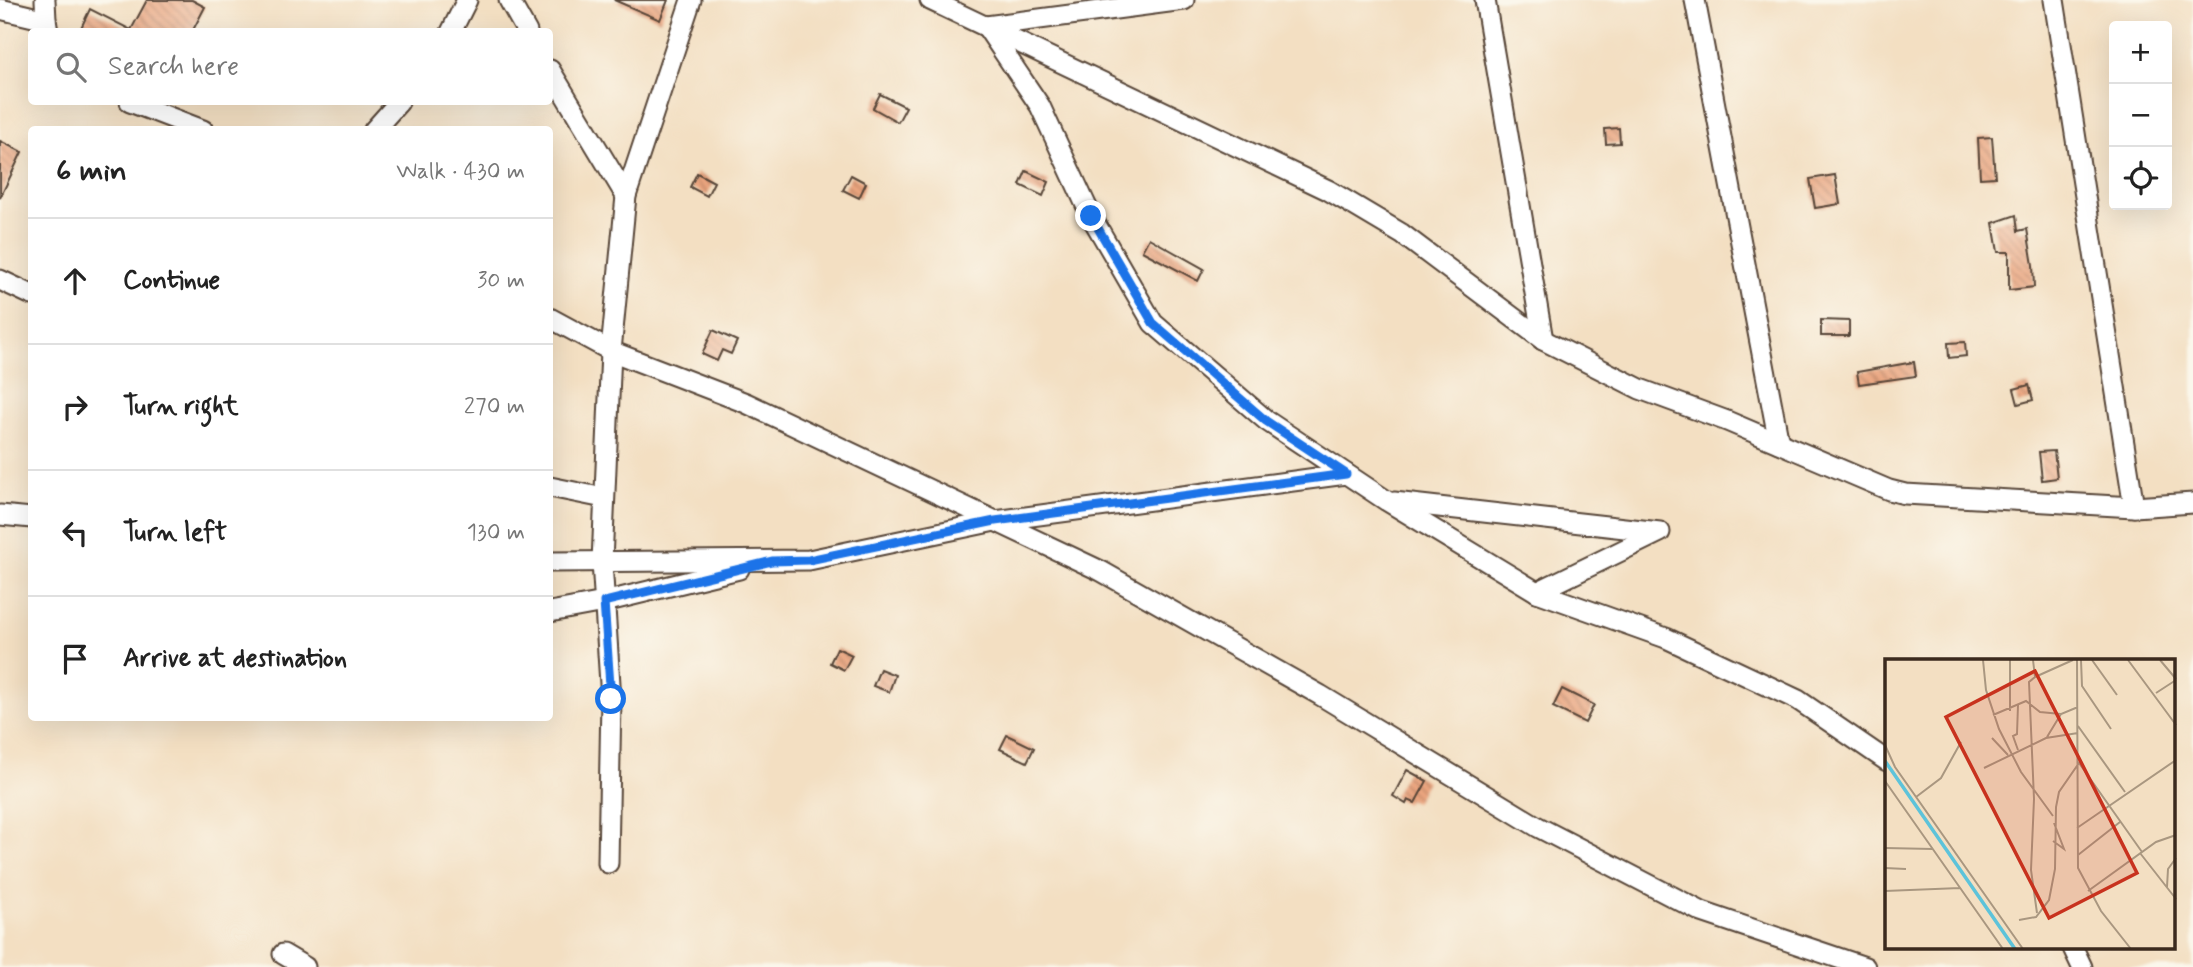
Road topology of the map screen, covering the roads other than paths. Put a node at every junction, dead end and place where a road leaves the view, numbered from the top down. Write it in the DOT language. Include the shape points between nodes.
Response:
graph roads {
  1 [pos="467,0"];
  2 [pos="509,0"];
  3 [pos="691,0"];
  4 [pos="930,0"];
  5 [pos="1184,0"];
  6 [pos="1485,0"];
  7 [pos="1695,0"];
  8 [pos="2054,0"];
  9 [pos="0,9"];
  10 [pos="46,17"];
  11 [pos="986,26"];
  12 [pos="453,28"];
  13 [pos="525,28"];
  14 [pos="553,75"];
  15 [pos="138,105"];
  16 [pos="396,105"];
  17 [pos="193,126"];
  18 [pos="378,126"];
  19 [pos="626,196"];
  20 [pos="0,280"];
  21 [pos="28,293"];
  22 [pos="553,320"];
  23 [pos="1542,340"];
  24 [pos="611,351"];
  25 [pos="1779,443"];
  26 [pos="1346,474"];
  27 [pos="553,488"];
  28 [pos="604,498"];
  29 [pos="1387,501"];
  30 [pos="2193,503"];
  31 [pos="2134,507"];
  32 [pos="0,515"];
  33 [pos="28,518"];
  34 [pos="995,521"];
  35 [pos="772,561"];
  36 [pos="553,562"];
  37 [pos="602,562"];
  38 [pos="1537,592"];
  39 [pos="604,602"];
  40 [pos="553,611"];
  41 [pos="1885,760"];
  42 [pos="608,863"];
  43 [pos="2074,950"];
  44 [pos="283,954"];
  45 [pos="305,967"];
  46 [pos="1866,967"];
  47 [pos="2081,967"];
  1 -- 12 [label="street"];
  2 -- 13 [label="street"];
  3 -- 19 [label="street"];
  4 -- 11 [label="street"];
  5 -- 11 [label="street"];
  6 -- 23 [label="street"];
  7 -- 25 [label="street"];
  8 -- 31 [label="street"];
  9 -- 10 [label="street"];
  11 -- 23 [label="street" via="1328,190 1402,234"];
  11 -- 26 [label="street" via="1040,106 1091,216 1153,323 1266,421"];
  14 -- 19 [label="street"];
  15 -- 17 [label="street"];
  16 -- 18 [label="street"];
  19 -- 24 [label="street"];
  20 -- 21 [label="street"];
  22 -- 24 [label="street"];
  23 -- 25 [label="street" via="1640,389"];
  24 -- 28 [label="street"];
  24 -- 34 [label="street" via="746,403"];
  25 -- 31 [label="street" via="1905,494"];
  26 -- 29 [label="street"];
  26 -- 34 [label="street"];
  27 -- 28 [label="street"];
  28 -- 37 [label="street"];
  29 -- 38 [label="street"];
  29 -- 38 [label="street" via="1660,532"];
  30 -- 31 [label="street"];
  32 -- 33 [label="street"];
  34 -- 35 [label="street" via="809,560"];
  34 -- 46 [label="street" via="1101,571 1320,695 1538,827 1702,912"];
  35 -- 37 [label="street"];
  35 -- 39 [label="street"];
  36 -- 37 [label="street"];
  37 -- 39 [label="street"];
  38 -- 41 [label="street" via="1666,638 1798,700"];
  39 -- 40 [label="street"];
  39 -- 42 [label="street" via="611,699"];
  43 -- 47 [label="street"];
  44 -- 45 [label="street"];
}
